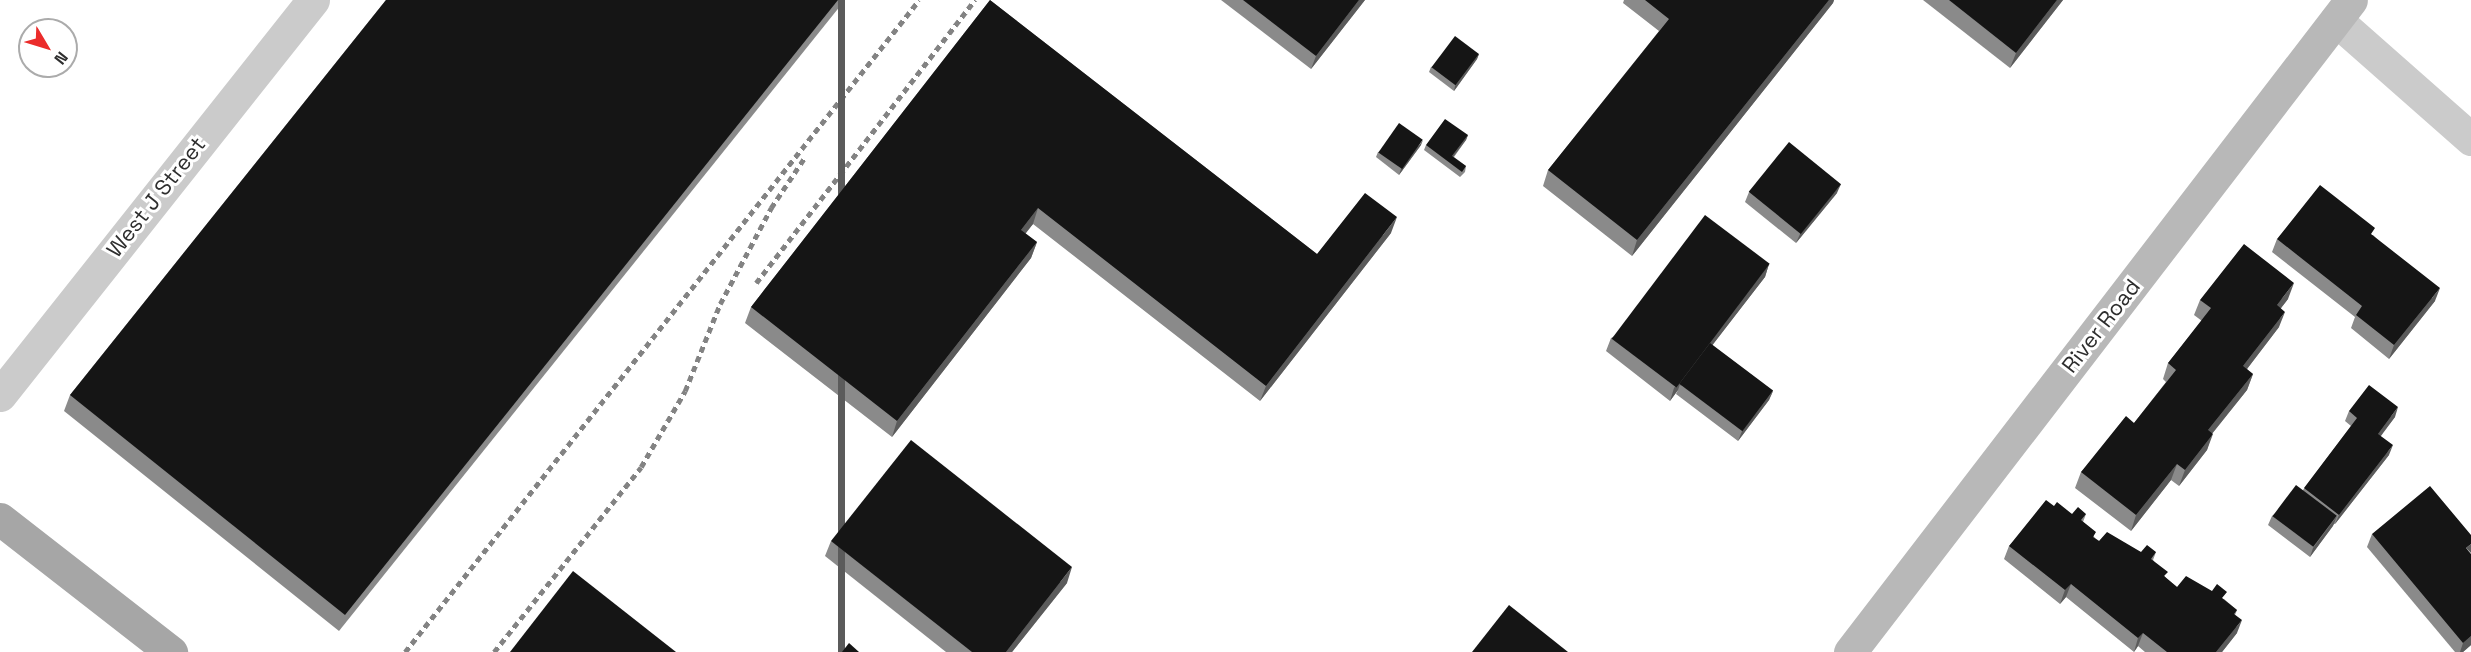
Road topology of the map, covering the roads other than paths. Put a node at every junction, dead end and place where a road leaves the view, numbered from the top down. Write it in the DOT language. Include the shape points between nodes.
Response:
graph roads {
  1 [pos="313,0"];
  2 [pos="2344,10"];
  3 [pos="2471,139"];
  4 [pos="0,395"];
  5 [pos="0,519"];
  6 [pos="171,652"];
  7 [pos="1850,652"];
  1 -- 4 [label="street, West J Street"];
  2 -- 3 [label="street"];
  2 -- 7 [label="street, River Road"];
  5 -- 6 [label="main road"];
}
